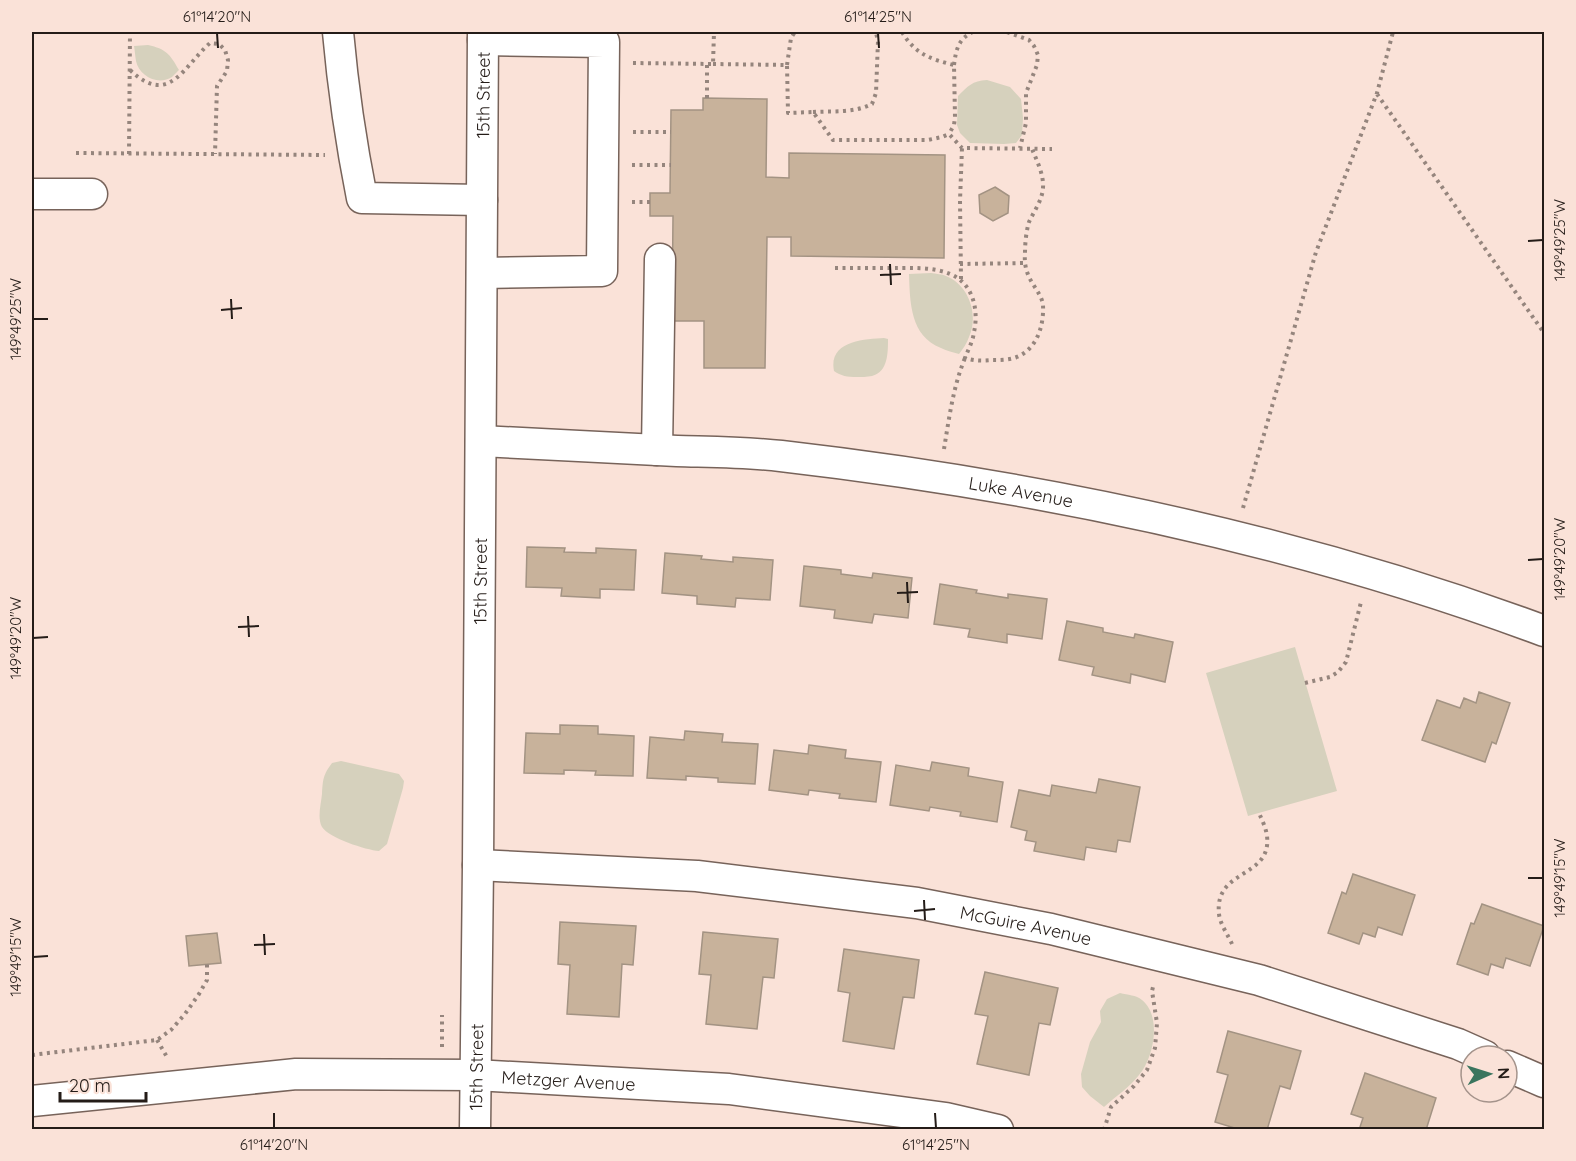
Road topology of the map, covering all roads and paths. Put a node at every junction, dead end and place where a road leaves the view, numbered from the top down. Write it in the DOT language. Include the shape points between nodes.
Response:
graph roads {
  1 [pos="130,32"];
  2 [pos="338,32"];
  3 [pos="714,32"];
  4 [pos="795,32"];
  5 [pos="874,32"];
  6 [pos="902,32"];
  7 [pos="973,32"];
  8 [pos="1007,32"];
  9 [pos="1393,32"];
  10 [pos="483,36"];
  11 [pos="625,63"];
  12 [pos="707,64"];
  13 [pos="713,64"];
  14 [pos="787,64"];
  15 [pos="954,65"];
  16 [pos="130,70"];
  17 [pos="1377,93"];
  18 [pos="707,98"];
  19 [pos="813,112"];
  20 [pos="624,132"];
  21 [pos="671,132"];
  22 [pos="949,134"];
  23 [pos="962,148"];
  24 [pos="1020,149"];
  25 [pos="1032,149"];
  26 [pos="1052,149"];
  27 [pos="76,153"];
  28 [pos="129,154"];
  29 [pos="215,154"];
  30 [pos="333,155"];
  31 [pos="624,165"];
  32 [pos="671,165"];
  33 [pos="32,194"];
  34 [pos="92,194"];
  35 [pos="482,200"];
  36 [pos="624,202"];
  37 [pos="650,202"];
  38 [pos="660,259"];
  39 [pos="1025,263"];
  40 [pos="960,264"];
  41 [pos="835,268"];
  42 [pos="482,273"];
  43 [pos="961,279"];
  44 [pos="1545,333"];
  45 [pos="965,358"];
  46 [pos="481,441"];
  47 [pos="934,448"];
  48 [pos="944,449"];
  49 [pos="657,450"];
  50 [pos="955,451"];
  51 [pos="1234,537"];
  52 [pos="1369,573"];
  53 [pos="1545,631"];
  54 [pos="1305,683"];
  55 [pos="1259,813"];
  56 [pos="478,865"];
  57 [pos="1161,956"];
  58 [pos="207,964"];
  59 [pos="1246,977"];
  60 [pos="1459,1044"];
  61 [pos="32,1055"];
  62 [pos="1519,1071"];
  63 [pos="476,1075"];
  64 [pos="1545,1082"];
  65 [pos="32,1101"];
  66 [pos="475,1130"];
  67 [pos="998,1130"];
  68 [pos="1104,1130"];
  1 -- 16 [label="path"];
  2 -- 35 [label="street" via="362,198"];
  3 -- 13 [label="path"];
  4 -- 14 [label="path" via="790,38"];
  5 -- 19 [label="path" via="878,41 872,104 852,110"];
  6 -- 15 [label="path" via="921,54"];
  7 -- 15 [label="path" via="960,41"];
  8 -- 24 [label="path" via="1029,40 1038,55 1026,93 1026,123"];
  9 -- 17 [label="path"];
  10 -- 35 [label="street, 15th Street"];
  10 -- 42 [label="street" via="604,42 602,271"];
  11 -- 12 [label="path"];
  12 -- 13 [label="path"];
  12 -- 18 [label="path"];
  13 -- 14 [label="path"];
  14 -- 19 [label="path" via="788,113"];
  15 -- 22 [label="path" via="955,117"];
  16 -- 28 [label="path"];
  16 -- 29 [label="path" via="140,80 162,86 172,82 210,43 225,50 227,71 217,86"];
  17 -- 44 [label="path"];
  17 -- 51 [label="path" via="1316,252"];
  19 -- 22 [label="path" via="833,140 928,140"];
  20 -- 21 [label="path"];
  22 -- 23 [label="path"];
  23 -- 24 [label="path"];
  23 -- 40 [label="path"];
  24 -- 25 [label="path"];
  25 -- 26 [label="path"];
  25 -- 39 [label="path" via="1043,189 1027,230"];
  27 -- 28 [label="path"];
  28 -- 29 [label="path"];
  29 -- 30 [label="path"];
  31 -- 32 [label="path"];
  33 -- 34 [label="street"];
  35 -- 42 [label="street, 15th Street"];
  36 -- 37 [label="path"];
  38 -- 49 [label="street"];
  39 -- 40 [label="path"];
  39 -- 45 [label="path" via="1042,304 1034,343 1017,357 987,361"];
  40 -- 43 [label="path"];
  41 -- 43 [label="path" via="924,269"];
  42 -- 46 [label="street, 15th Street"];
  43 -- 45 [label="path" via="969,289 976,317"];
  45 -- 48 [label="path"];
  46 -- 49 [label="street, Luke Avenue"];
  46 -- 56 [label="street, 15th Street"];
  47 -- 48 [label="path"];
  48 -- 50 [label="path"];
  49 -- 51 [label="street, Luke Avenue" via="778,455 995,486 1114,508"];
  51 -- 52 [label="street, Luke Avenue"];
  52 -- 53 [label="street, Luke Avenue"];
  52 -- 54 [label="path" via="1346,662 1330,677"];
  55 -- 59 [label="path" via="1267,836 1263,859 1232,880 1220,901 1219,916"];
  56 -- 57 [label="street, McGuire Avenue" via="697,876 917,903 1052,929"];
  56 -- 63 [label="street, 15th Street"];
  57 -- 59 [label="street, McGuire Avenue"];
  57 -- 68 [label="path" via="1152,991 1157,1023 1155,1048 1147,1070 1111,1107"];
  58 -- 61 [label="path" via="207,980 199,994 171,1030 157,1040"];
  59 -- 60 [label="street, McGuire Avenue"];
  62 -- 64 [label="street"];
  63 -- 65 [label="street, Metzger Avenue" via="296,1074"];
  63 -- 66 [label="street, 15th Street"];
  63 -- 67 [label="street, Metzger Avenue" via="729,1089 946,1118"];
}
